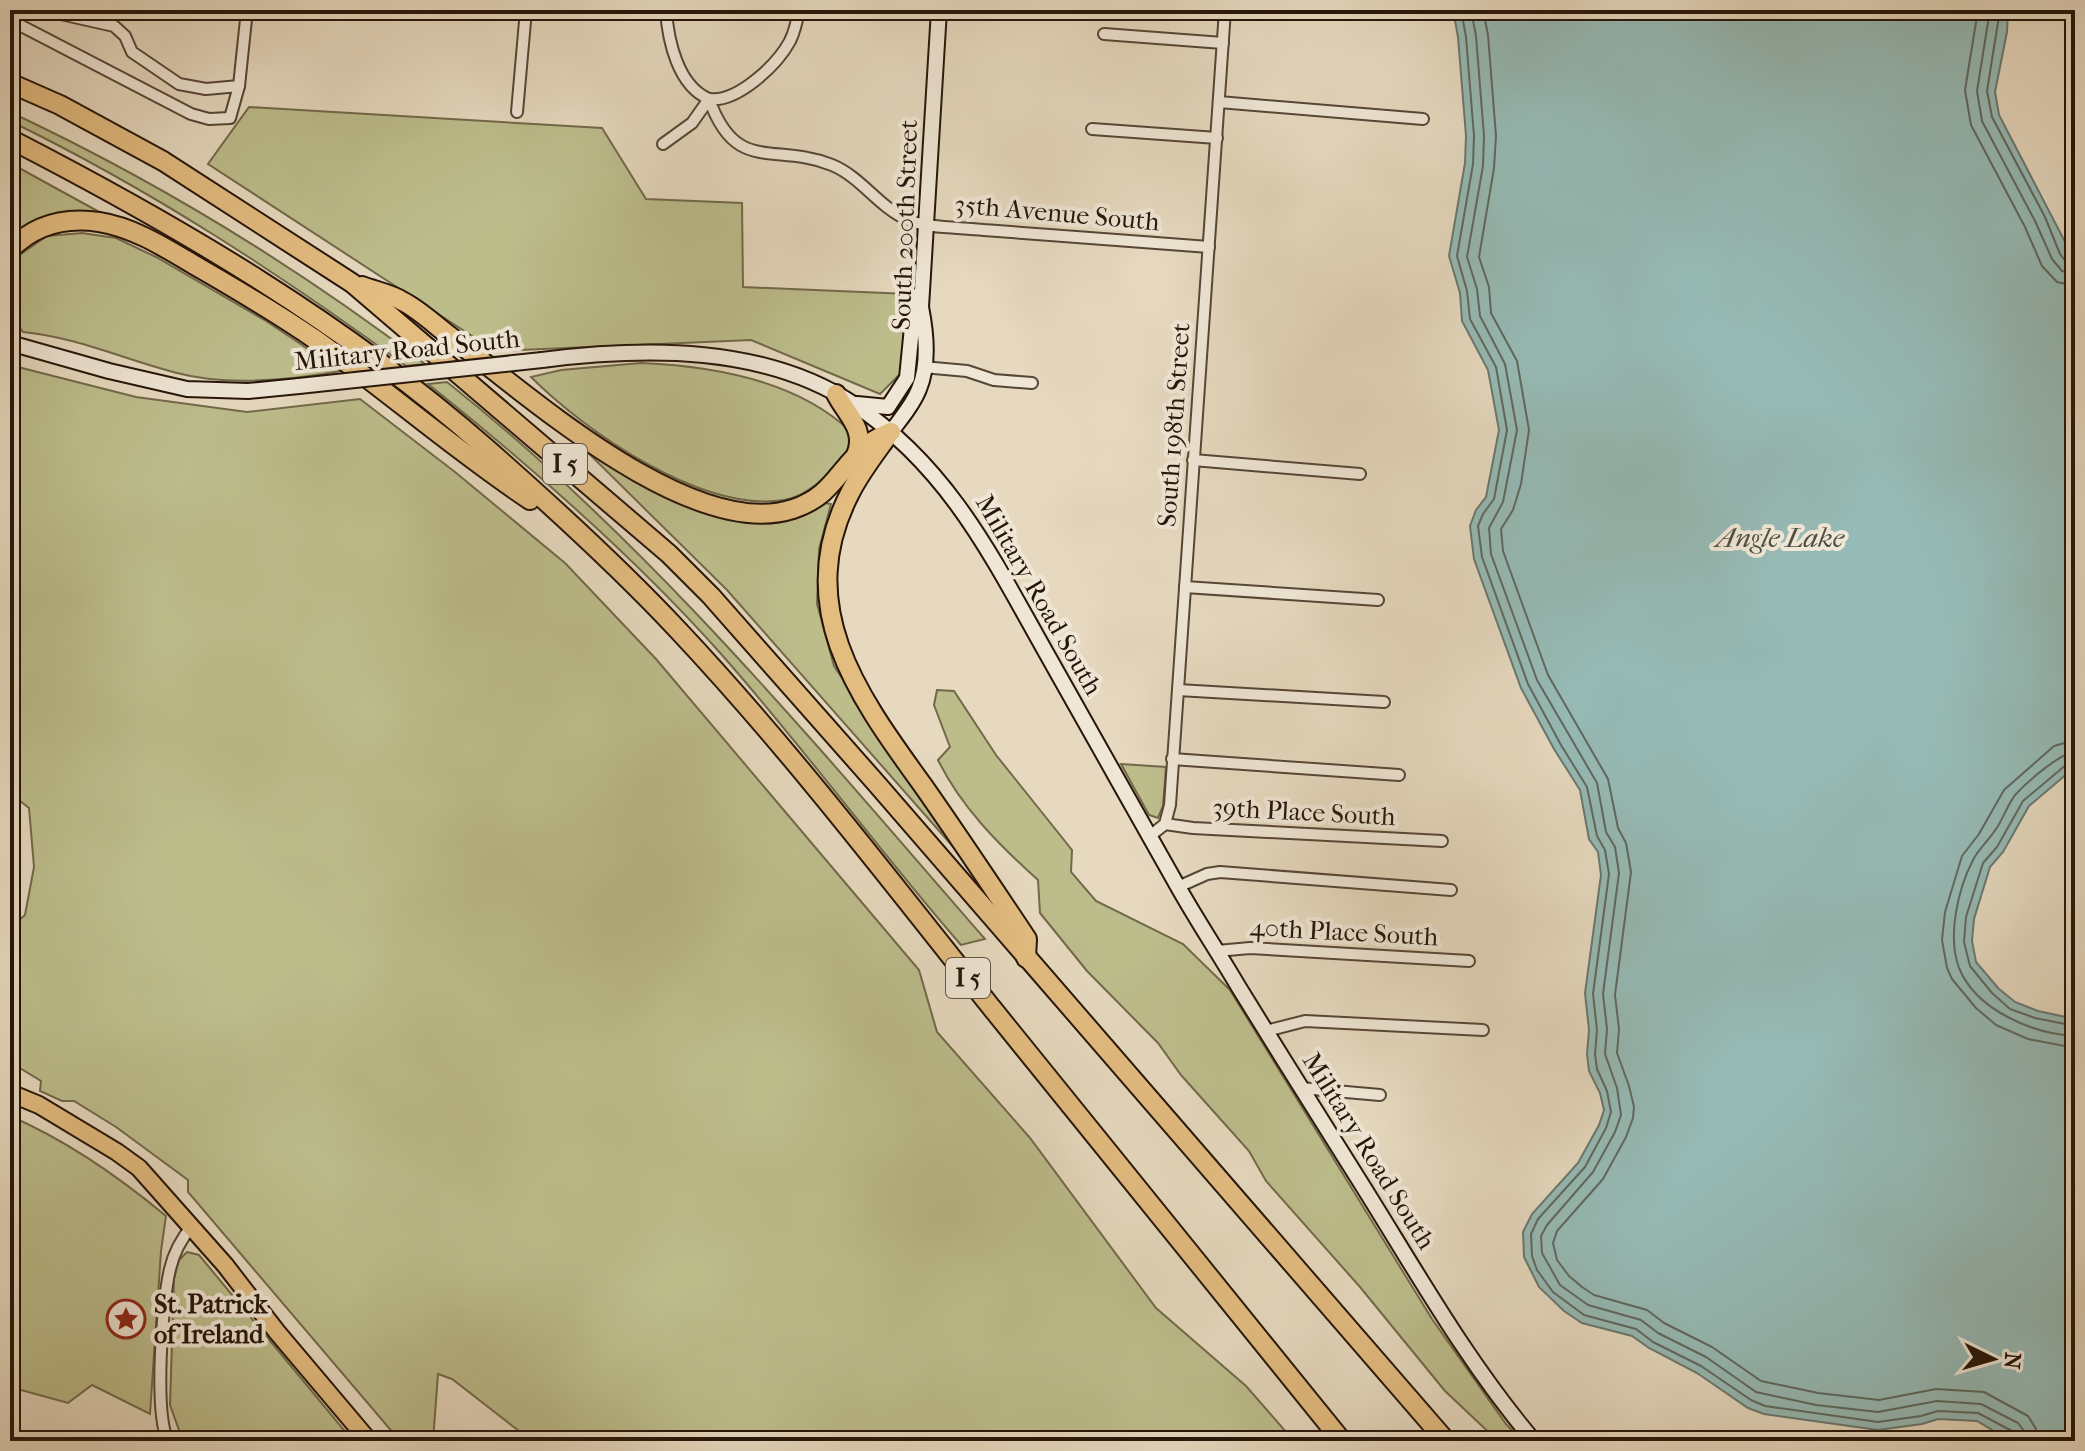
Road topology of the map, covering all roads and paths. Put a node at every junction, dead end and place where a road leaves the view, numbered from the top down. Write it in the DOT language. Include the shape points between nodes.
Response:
graph roads {
  1 [pos="43,10"];
  2 [pos="247,10"];
  3 [pos="526,10"];
  4 [pos="666,10"];
  5 [pos="799,10"];
  6 [pos="939,10"];
  7 [pos="1225,10"];
  8 [pos="10,20"];
  9 [pos="1104,34"];
  10 [pos="1223,43"];
  11 [pos="10,83"];
  12 [pos="239,86"];
  13 [pos="709,99"];
  14 [pos="1219,102"];
  15 [pos="517,112"];
  16 [pos="1423,119"];
  17 [pos="1092,129"];
  18 [pos="1217,138"];
  19 [pos="10,139"];
  20 [pos="663,144"];
  21 [pos="926,224"];
  22 [pos="1209,247"];
  23 [pos="10,250"];
  24 [pos="924,280"];
  25 [pos="352,283"];
  26 [pos="10,343"];
  27 [pos="923,367"];
  28 [pos="1032,383"];
  29 [pos="844,398"];
  30 [pos="891,432"];
  31 [pos="855,457"];
  32 [pos="1193,460"];
  33 [pos="1360,474"];
  34 [pos="577,531"];
  35 [pos="1185,587"];
  36 [pos="1378,600"];
  37 [pos="1178,690"];
  38 [pos="1384,702"];
  39 [pos="1172,759"];
  40 [pos="1399,775"];
  41 [pos="1165,824"];
  42 [pos="10,834"];
  43 [pos="1150,836"];
  44 [pos="1442,841"];
  45 [pos="10,867"];
  46 [pos="1178,887"];
  47 [pos="1451,890"];
  48 [pos="1217,951"];
  49 [pos="1026,958"];
  50 [pos="1469,961"];
  51 [pos="1483,1030"];
  52 [pos="1266,1031"];
  53 [pos="1301,1088"];
  54 [pos="10,1093"];
  55 [pos="1380,1095"];
  56 [pos="192,1226"];
  57 [pos="168,1441"];
  58 [pos="369,1441"];
  59 [pos="1342,1441"];
  60 [pos="1446,1441"];
  61 [pos="1534,1441"];
  1 -- 12 [label="street" via="114,26 132,52 179,84 206,89"];
  2 -- 12 [label="street"];
  3 -- 15 [label="street"];
  4 -- 13 [label="street, 35th Avenue South" via="681,69 694,90"];
  5 -- 13 [label="street" via="789,42 769,68 731,97"];
  6 -- 21 [label="main road, South 200th Street"];
  7 -- 10 [label="street, South 198th Street"];
  8 -- 12 [label="street" via="191,114 230,118"];
  9 -- 10 [label="street"];
  10 -- 14 [label="street, South 198th Street"];
  11 -- 25 [label="highway, I 5" via="163,161"];
  13 -- 20 [label="street" via="692,123"];
  13 -- 21 [label="street, 35th Avenue South" via="717,121 740,146 832,165 895,213"];
  14 -- 16 [label="street"];
  14 -- 18 [label="street, South 198th Street"];
  17 -- 18 [label="street"];
  18 -- 22 [label="street, South 198th Street"];
  19 -- 34 [label="highway, I 5" via="167,224 309,314 461,428"];
  21 -- 22 [label="street, 35th Avenue South"];
  21 -- 24 [label="main road, South 200th Street"];
  22 -- 32 [label="street, South 198th Street"];
  23 -- 34 [label="highway" via="39,228 72,220 112,225 144,237 315,340 483,469"];
  24 -- 27 [label="main road, South 200th Street"];
  24 -- 29 [label="main road" via="916,288 905,385 888,407"];
  25 -- 31 [label="highway" via="402,300 579,433 654,481 708,505 755,514 792,509 827,492"];
  25 -- 49 [label="highway, I 5" via="669,554 711,596"];
  26 -- 29 [label="main road, Military Road South, bridge" via="187,389 248,391 595,353 736,359 802,375"];
  27 -- 28 [label="street"];
  27 -- 30 [label="main road, South 200th Street" via="920,388"];
  29 -- 30 [label="main road, Military Road South"];
  29 -- 31 [label="highway" via="860,432"];
  30 -- 31 [label="highway"];
  30 -- 43 [label="main road, Military Road South" via="949,491 987,546"];
  30 -- 49 [label="highway" via="858,478 835,530 828,582 834,632 867,708 1027,939"];
  32 -- 33 [label="street"];
  32 -- 35 [label="street, South 198th Street"];
  34 -- 59 [label="highway, I 5" via="659,610 753,714"];
  35 -- 36 [label="street"];
  35 -- 37 [label="street, South 198th Street"];
  37 -- 38 [label="street"];
  37 -- 39 [label="street, South 198th Street"];
  39 -- 40 [label="street"];
  39 -- 41 [label="street, South 198th Street"];
  41 -- 43 [label="street"];
  41 -- 44 [label="street, 39th Place South"];
  42 -- 45 [label="street"];
  43 -- 46 [label="main road, Military Road South"];
  46 -- 47 [label="street" via="1220,872"];
  46 -- 48 [label="main road, Military Road South"];
  48 -- 50 [label="street, 40th Place South" via="1250,948"];
  48 -- 52 [label="main road, Military Road South"];
  49 -- 60 [label="highway, I 5"];
  51 -- 52 [label="street" via="1305,1021"];
  52 -- 53 [label="main road, Military Road South"];
  53 -- 55 [label="street"];
  53 -- 61 [label="main road, Military Road South" via="1486,1383"];
  54 -- 56 [label="main road" via="39,1105 139,1168"];
  56 -- 57 [label="street" via="177,1247 169,1272 160,1411"];
  56 -- 58 [label="main road"];
}
